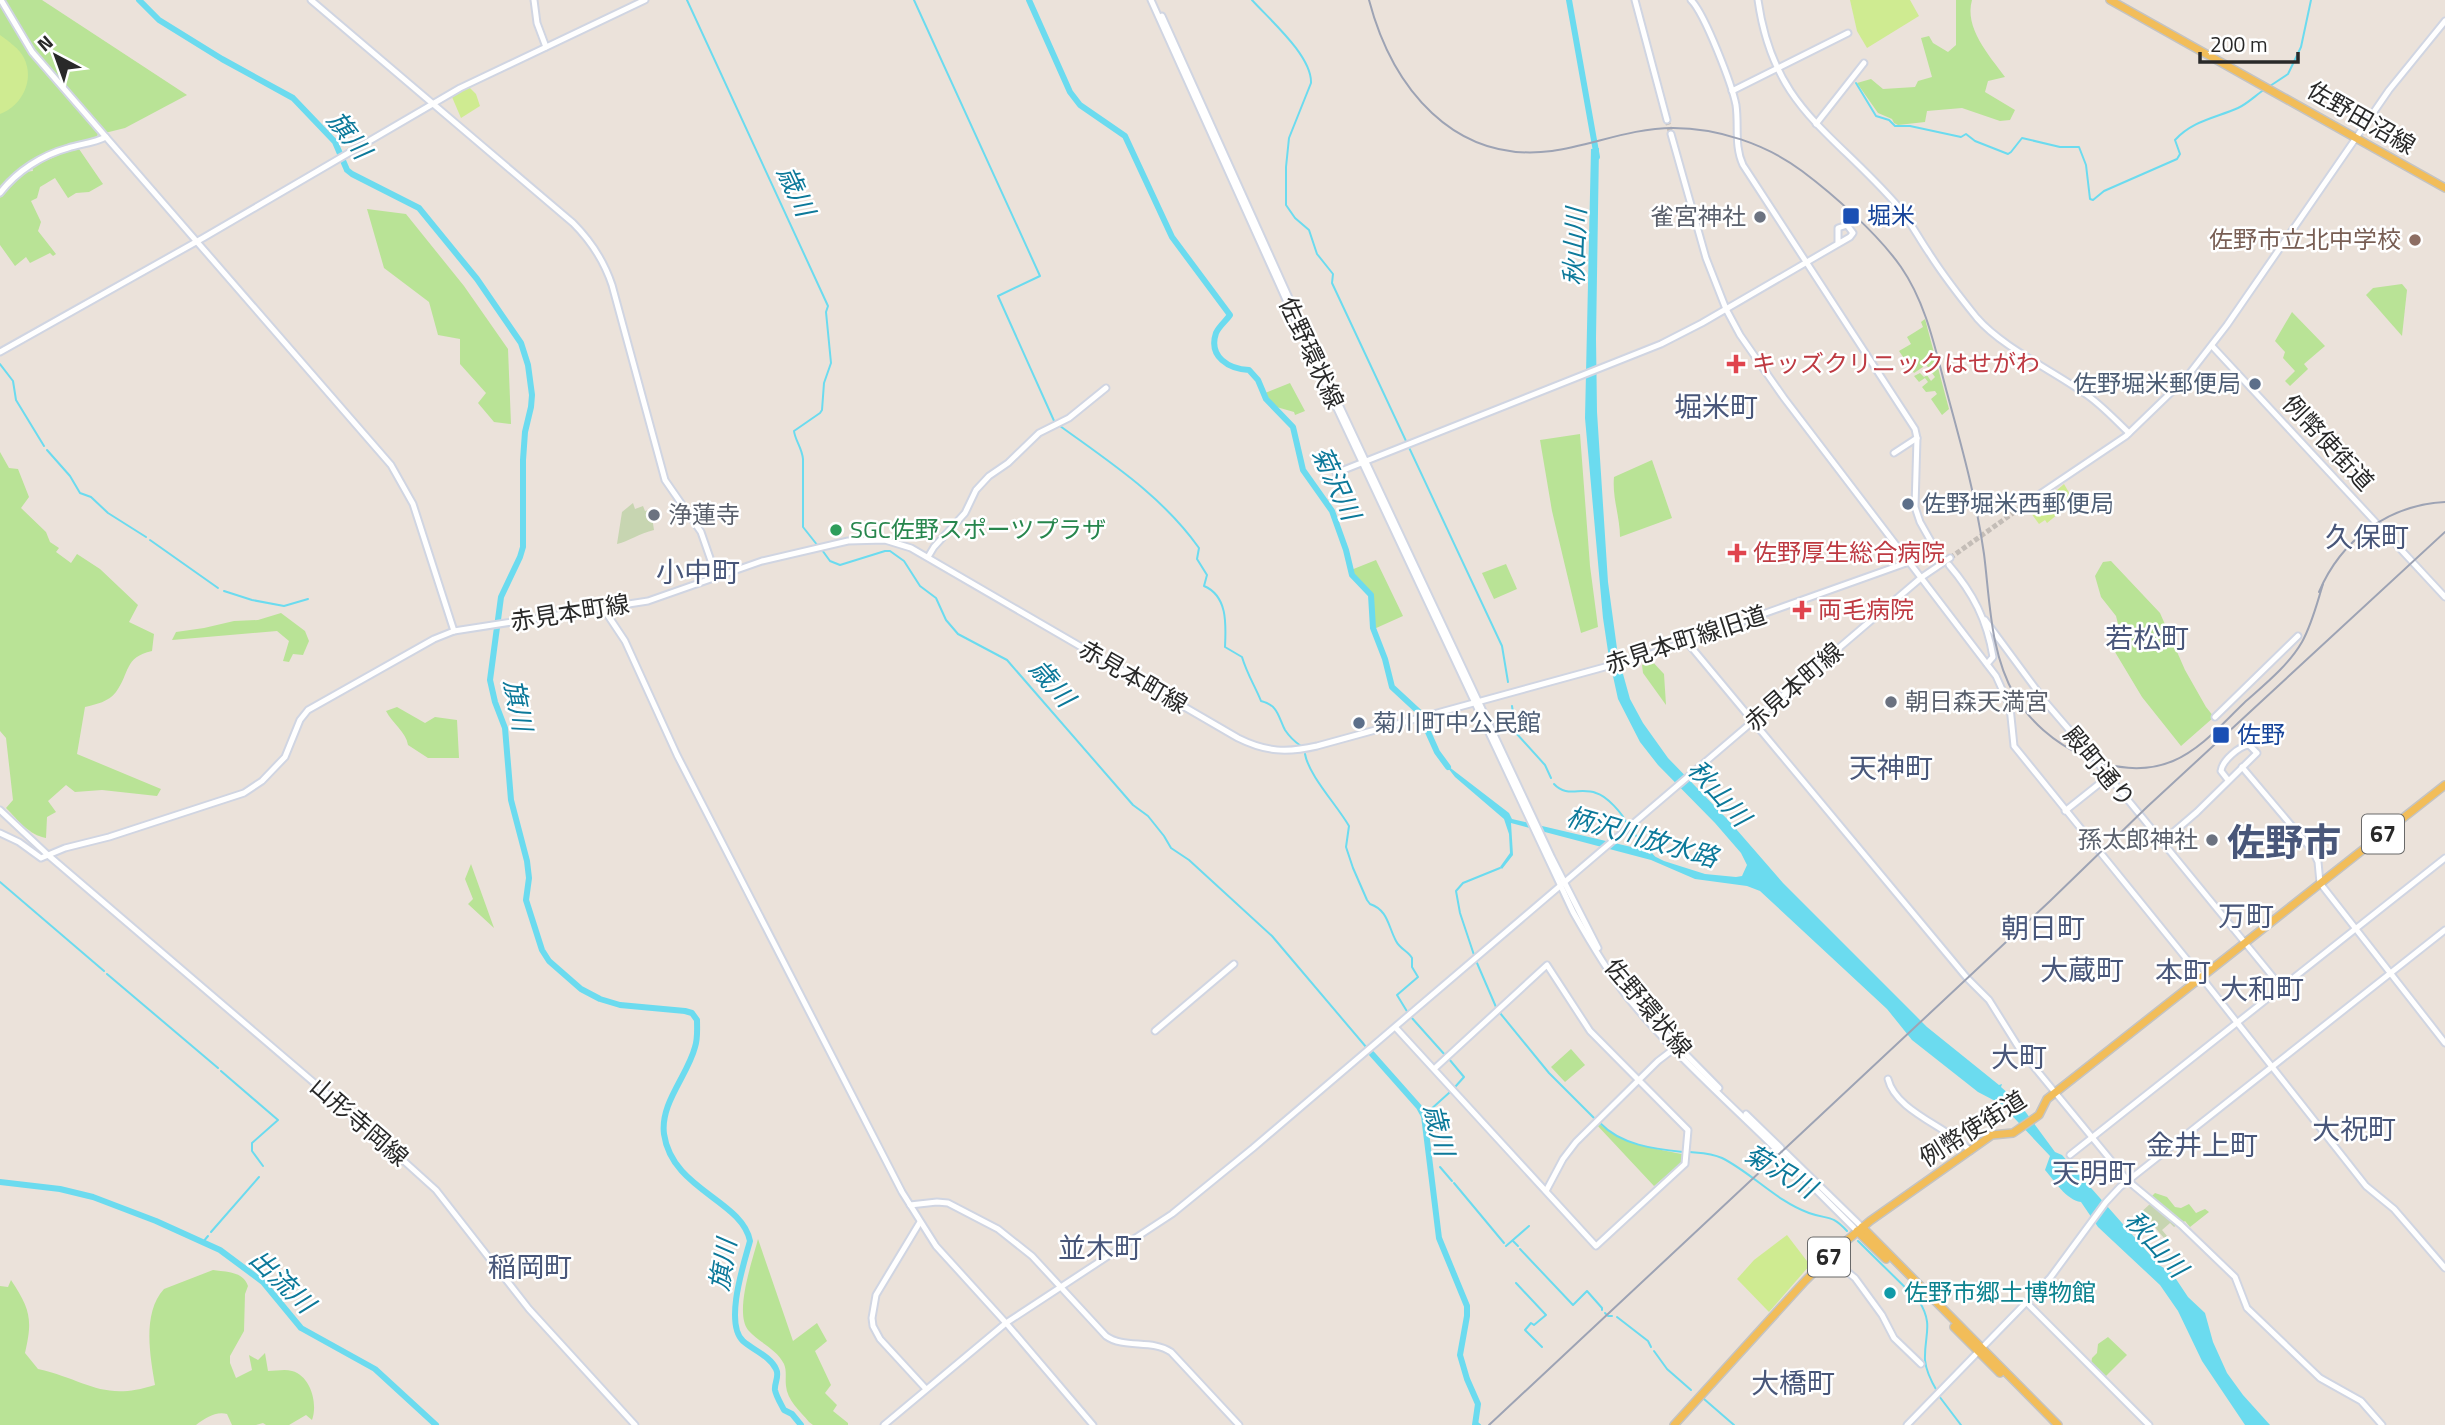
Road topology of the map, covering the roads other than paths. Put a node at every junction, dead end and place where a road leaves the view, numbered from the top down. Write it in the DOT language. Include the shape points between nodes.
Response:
graph roads {
  1 [pos="1,0"];
  2 [pos="311,0"];
  3 [pos="534,0"];
  4 [pos="645,0"];
  5 [pos="1152,0"];
  6 [pos="1635,0"];
  7 [pos="1691,0"];
  8 [pos="1758,0"];
  9 [pos="2110,0"];
  10 [pos="2445,21"];
  11 [pos="1848,33"];
  12 [pos="546,47"];
  13 [pos="1864,63"];
  14 [pos="1776,69"];
  15 [pos="1732,91"];
  16 [pos="431,104"];
  17 [pos="1667,120"];
  18 [pos="1816,124"];
  19 [pos="1671,134"];
  20 [pos="106,137"];
  21 [pos="2355,137"];
  22 [pos="2445,188"];
  23 [pos="0,194"];
  24 [pos="1839,241"];
  25 [pos="197,242"];
  26 [pos="1805,263"];
  27 [pos="1726,309"];
  28 [pos="2212,346"];
  29 [pos="0,352"];
  30 [pos="1106,388"];
  31 [pos="2129,433"];
  32 [pos="1917,438"];
  33 [pos="1894,453"];
  34 [pos="1364,461"];
  35 [pos="1336,473"];
  36 [pos="2037,496"];
  37 [pos="928,557"];
  38 [pos="1910,561"];
  39 [pos="1922,577"];
  40 [pos="717,578"];
  41 [pos="2445,597"];
  42 [pos="603,608"];
  43 [pos="1985,620"];
  44 [pos="454,631"];
  45 [pos="2298,636"];
  46 [pos="1687,642"];
  47 [pos="1987,664"];
  48 [pos="1478,703"];
  49 [pos="2215,718"];
  50 [pos="1754,721"];
  51 [pos="2242,767"];
  52 [pos="2109,776"];
  53 [pos="2228,780"];
  54 [pos="2445,785"];
  55 [pos="0,810"];
  56 [pos="2066,811"];
  57 [pos="13,823"];
  58 [pos="2,834"];
  59 [pos="2162,842"];
  60 [pos="48,855"];
  61 [pos="2445,858"];
  62 [pos="2320,884"];
  63 [pos="1563,885"];
  64 [pos="2356,929"];
  65 [pos="2445,930"];
  66 [pos="2245,943"];
  67 [pos="1234,964"];
  68 [pos="2391,974"];
  69 [pos="2202,978"];
  70 [pos="2282,988"];
  71 [pos="2238,1022"];
  72 [pos="1396,1028"];
  73 [pos="1155,1031"];
  74 [pos="2445,1043"];
  75 [pos="1676,1047"];
  76 [pos="2273,1067"];
  77 [pos="1434,1069"];
  78 [pos="1888,1079"];
  79 [pos="1638,1080"];
  80 [pos="2054,1093"];
  81 [pos="2092,1138"];
  82 [pos="1970,1151"];
  83 [pos="2070,1155"];
  84 [pos="2128,1181"];
  85 [pos="1546,1191"];
  86 [pos="910,1205"];
  87 [pos="919,1222"];
  88 [pos="1859,1229"];
  89 [pos="1829,1257"];
  90 [pos="2445,1268"];
  91 [pos="1062,1287"];
  92 [pos="2027,1303"];
  93 [pos="1006,1324"];
  94 [pos="1980,1350"];
  95 [pos="1921,1364"];
  96 [pos="926,1389"];
  97 [pos="635,1425"];
  98 [pos="884,1425"];
  99 [pos="1093,1425"];
  100 [pos="1239,1425"];
  101 [pos="1674,1425"];
  102 [pos="1908,1425"];
  103 [pos="2053,1425"];
  104 [pos="2058,1425"];
  105 [pos="2149,1425"];
  106 [pos="2382,1425"];
  1 -- 20 [label="street" via="27,47"];
  2 -- 16 [label="street"];
  3 -- 12 [label="street"];
  4 -- 12 [label="street"];
  5 -- 34 [label="street, 佐野環状線"];
  6 -- 17 [label="street"];
  7 -- 15 [label="street"];
  8 -- 14 [label="street"];
  9 -- 21 [label="main road, 佐野田沼線"];
  10 -- 21 [label="street"];
  11 -- 14 [label="street"];
  12 -- 16 [label="street"];
  13 -- 18 [label="street"];
  14 -- 15 [label="street"];
  14 -- 18 [label="street"];
  15 -- 26 [label="street" via="1740,159"];
  16 -- 25 [label="street"];
  16 -- 40 [label="street" via="573,223 597,252 612,285 666,480 701,531"];
  18 -- 31 [label="street" via="1902,212 1982,324 2085,393"];
  19 -- 27 [label="street" via="1706,258"];
  20 -- 23 [label="street" via="41,158"];
  20 -- 25 [label="street"];
  21 -- 22 [label="main road, 佐野田沼線"];
  21 -- 28 [label="street"];
  24 -- 24 [label="street" via="1853,232 1845,225 1837,230"];
  24 -- 26 [label="street"];
  25 -- 29 [label="street"];
  25 -- 44 [label="street" via="397,474 418,519"];
  26 -- 27 [label="street"];
  26 -- 32 [label="street" via="1913,425"];
  27 -- 34 [label="street" via="1668,341"];
  27 -- 38 [label="street" via="1764,372"];
  28 -- 31 [label="street" via="2175,390"];
  28 -- 41 [label="street, 例幣使街道"];
  30 -- 37 [label="street" via="1069,418 1039,433 989,476"];
  31 -- 36 [label="street"];
  32 -- 33 [label="street"];
  32 -- 38 [label="street, 赤見本町線旧道" via="1915,507 1937,552"];
  34 -- 35 [label="street"];
  34 -- 48 [label="street, 佐野環状線"];
  37 -- 40 [label="street, 赤見本町線" via="901,544 856,540 762,561"];
  37 -- 48 [label="street, 赤見本町線" via="1227,733 1264,749 1303,750"];
  38 -- 39 [label="street"];
  38 -- 46 [label="street, 赤見本町線旧道"];
  39 -- 43 [label="street, 赤見本町線" via="1949,561"];
  39 -- 47 [label="street"];
  39 -- 50 [label="street, 赤見本町線"];
  40 -- 42 [label="street, 赤見本町線" via="665,596"];
  42 -- 44 [label="street, 赤見本町線"];
  42 -- 86 [label="street" via="625,641 677,755"];
  43 -- 47 [label="street" via="1993,657"];
  43 -- 52 [label="street, 殿町通り" via="2047,705"];
  44 -- 60 [label="street, 赤見本町線" via="304,713 285,757 244,793"];
  45 -- 49 [label="street"];
  46 -- 48 [label="street, 赤見本町線旧道"];
  46 -- 50 [label="street"];
  47 -- 56 [label="street" via="2008,701 2014,746"];
  48 -- 63 [label="street"];
  50 -- 63 [label="street, 赤見本町線"];
  50 -- 80 [label="street" via="1989,1000 2014,1043"];
  51 -- 53 [label="street"];
  51 -- 53 [label="street" via="2257,753 2246,744 2222,764"];
  51 -- 62 [label="street" via="2313,852"];
  52 -- 56 [label="street"];
  52 -- 59 [label="street, 殿町通り"];
  53 -- 59 [label="street"];
  54 -- 62 [label="main road, 例幣使街道 / 67"];
  55 -- 57 [label="street, 山形寺岡線"];
  56 -- 69 [label="street"];
  57 -- 58 [label="street"];
  57 -- 60 [label="street, 山形寺岡線"];
  58 -- 60 [label="street" via="39,858"];
  59 -- 66 [label="street, 殿町通り"];
  60 -- 97 [label="street, 山形寺岡線" via="436,1190 529,1309"];
  61 -- 64 [label="street"];
  62 -- 64 [label="street"];
  62 -- 66 [label="main road, 例幣使街道 / 67"];
  63 -- 72 [label="street"];
  63 -- 75 [label="street, 佐野環状線" via="1612,969"];
  64 -- 68 [label="street"];
  64 -- 70 [label="street"];
  65 -- 68 [label="street"];
  66 -- 69 [label="main road, 例幣使街道 / 67"];
  66 -- 70 [label="street, 殿町通り"];
  67 -- 73 [label="street"];
  68 -- 74 [label="street"];
  68 -- 76 [label="street"];
  69 -- 71 [label="street"];
  69 -- 80 [label="main road, 例幣使街道 / 67"];
  70 -- 71 [label="street"];
  71 -- 76 [label="street"];
  71 -- 81 [label="street"];
  72 -- 77 [label="street"];
  72 -- 91 [label="street" via="1172,1214"];
  75 -- 79 [label="street"];
  75 -- 88 [label="street, 佐野環状線"];
  76 -- 84 [label="street"];
  76 -- 90 [label="street" via="2366,1186 2394,1209"];
  77 -- 79 [label="street" via="1547,965 1590,1031"];
  77 -- 85 [label="street"];
  78 -- 82 [label="street" via="1905,1103"];
  79 -- 85 [label="street" via="1570,1149"];
  79 -- 85 [label="street" via="1688,1130 1684,1167 1596,1247"];
  80 -- 81 [label="street"];
  80 -- 82 [label="main road, 例幣使街道 / 67" via="2037,1117 2007,1135 1992,1135"];
  81 -- 83 [label="street"];
  81 -- 84 [label="street"];
  82 -- 88 [label="main road, 例幣使街道 / 67"];
  84 -- 92 [label="street" via="2106,1202"];
  84 -- 106 [label="street" via="2235,1277 2247,1308 2320,1378 2361,1401"];
  86 -- 87 [label="street"];
  86 -- 91 [label="street" via="948,1203 968,1212 1032,1256"];
  87 -- 93 [label="street"];
  87 -- 96 [label="street" via="876,1295 872,1318 880,1339"];
  88 -- 89 [label="main road, 例幣使街道 / 67"];
  88 -- 94 [label="main road"];
  89 -- 95 [label="street" via="1855,1278 1894,1338"];
  89 -- 101 [label="main road, 例幣使街道 / 67"];
  91 -- 93 [label="street"];
  91 -- 100 [label="street" via="1110,1339 1171,1352"];
  92 -- 94 [label="street"];
  92 -- 105 [label="street"];
  93 -- 96 [label="street"];
  93 -- 99 [label="street"];
  94 -- 102 [label="street"];
  94 -- 103 [label="main road"];
  94 -- 104 [label="main road"];
  96 -- 98 [label="street"];
}
